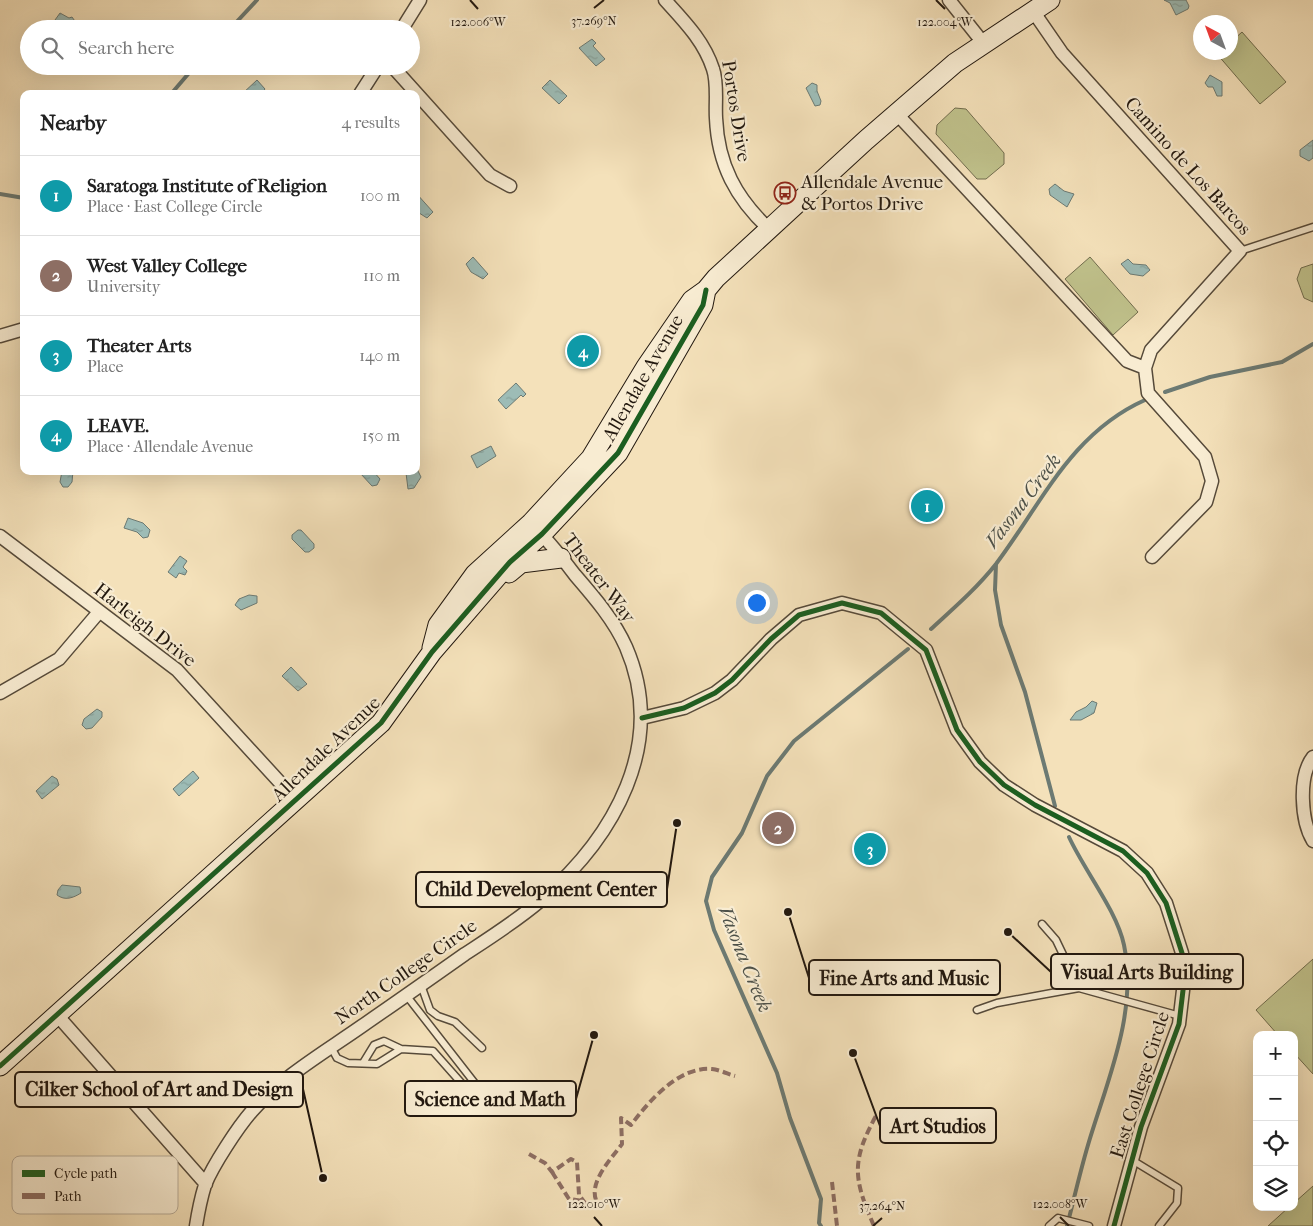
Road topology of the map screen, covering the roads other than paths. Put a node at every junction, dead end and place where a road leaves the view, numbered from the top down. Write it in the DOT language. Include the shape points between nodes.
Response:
graph roads {
  1 [pos="420,0"];
  2 [pos="665,0"];
  3 [pos="949,0"];
  4 [pos="1050,0"];
  5 [pos="1033,11"];
  6 [pos="408,20"];
  7 [pos="984,44"];
  8 [pos="372,75"];
  9 [pos="400,75"];
  10 [pos="363,90"];
  11 [pos="414,90"];
  12 [pos="420,97"];
  13 [pos="896,113"];
  14 [pos="510,186"];
  15 [pos="1313,227"];
  16 [pos="769,229"];
  17 [pos="1240,251"];
  18 [pos="20,330"];
  19 [pos="0,336"];
  20 [pos="1145,368"];
  21 [pos="537,529"];
  22 [pos="0,536"];
  23 [pos="1152,557"];
  24 [pos="561,558"];
  25 [pos="485,592"];
  26 [pos="99,612"];
  27 [pos="432,652"];
  28 [pos="0,693"];
  29 [pos="642,718"];
  30 [pos="1313,757"];
  31 [pos="296,800"];
  32 [pos="1313,841"];
  33 [pos="1042,924"];
  34 [pos="421,984"];
  35 [pos="1079,988"];
  36 [pos="406,995"];
  37 [pos="977,1010"];
  38 [pos="57,1015"];
  39 [pos="1180,1016"];
  40 [pos="331,1047"];
  41 [pos="482,1048"];
  42 [pos="402,1049"];
  43 [pos="363,1063"];
  44 [pos="0,1066"];
  45 [pos="1132,1160"];
  46 [pos="206,1184"];
  47 [pos="196,1226"];
  48 [pos="1049,1226"];
  49 [pos="1089,1226"];
  50 [pos="1114,1226"];
  51 [pos="1159,1226"];
  1 -- 6 [label="street"];
  2 -- 16 [label="street, Portos Drive" via="703,45 714,70 720,157 730,180 756,218"];
  3 -- 7 [label="street"];
  4 -- 5 [label="street, Allendale Avenue"];
  5 -- 7 [label="street, Allendale Avenue"];
  5 -- 17 [label="street, Camino de Los Barcos" via="1062,53"];
  7 -- 13 [label="street, Allendale Avenue" via="954,62"];
  8 -- 10 [label="street"];
  9 -- 11 [label="street"];
  12 -- 14 [label="street" via="490,175"];
  13 -- 16 [label="street, Allendale Avenue"];
  13 -- 20 [label="street" via="1128,361"];
  15 -- 17 [label="lane"];
  16 -- 21 [label="street, Allendale Avenue" via="692,300 646,368 592,458"];
  17 -- 20 [label="street, Camino de Los Barcos" via="1151,350"];
  18 -- 19 [label="street"];
  20 -- 23 [label="street" via="1148,393 1205,457 1212,481 1206,502"];
  21 -- 24 [label="street, Theater Way"];
  21 -- 25 [label="street, Allendale Avenue"];
  21 -- 27 [label="street, Allendale Avenue" via="475,574 438,625"];
  22 -- 26 [label="street, Harleigh Drive"];
  24 -- 25 [label="street" via="521,563"];
  24 -- 29 [label="street, Theater Way" via="620,635 634,670"];
  25 -- 27 [label="street, Allendale Avenue"];
  26 -- 28 [label="street" via="59,659"];
  26 -- 31 [label="street, Harleigh Drive" via="177,670"];
  27 -- 31 [label="street, Allendale Avenue" via="381,723"];
  29 -- 34 [label="street, North College Circle" via="629,783 613,816 591,849 539,902"];
  29 -- 39 [label="street, East College Circle" via="684,708 715,693 798,615 842,603 881,613 926,650 957,730 980,762 1004,785 1123,851 1146,873 1166,903 1182,953 1184,982"];
  30 -- 32 [label="street" via="1308,764 1303,798 1307,831"];
  31 -- 38 [label="street, Allendale Avenue"];
  33 -- 35 [label="lane" via="1056,940"];
  34 -- 36 [label="street, North College Circle"];
  34 -- 41 [label="lane" via="430,1010 455,1022"];
  35 -- 37 [label="lane" via="997,1003"];
  35 -- 39 [label="lane"];
  36 -- 40 [label="street, North College Circle"];
  36 -- 42 [label="lane" via="476,1086 485,1104 472,1095 433,1051"];
  38 -- 44 [label="street, Allendale Avenue"];
  38 -- 46 [label="street"];
  39 -- 45 [label="street, East College Circle"];
  40 -- 43 [label="lane" via="337,1058 348,1063"];
  40 -- 46 [label="street, North College Circle" via="278,1086 251,1112"];
  42 -- 43 [label="lane" via="378,1064"];
  42 -- 43 [label="lane" via="384,1041 374,1045"];
  45 -- 50 [label="street, East College Circle"];
  45 -- 51 [label="lane" via="1178,1188 1177,1203"];
  46 -- 47 [label="street, North College Circle"];
  48 -- 49 [label="lane" via="1058,1218"];
}
